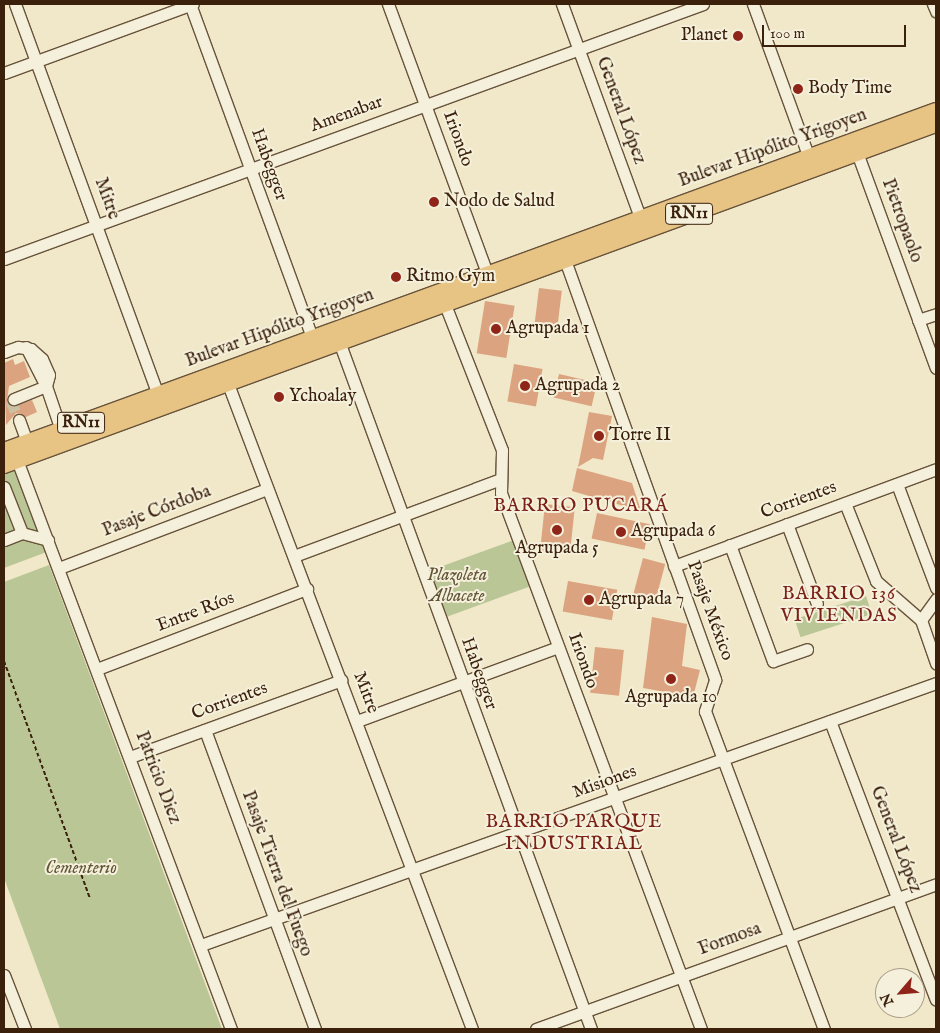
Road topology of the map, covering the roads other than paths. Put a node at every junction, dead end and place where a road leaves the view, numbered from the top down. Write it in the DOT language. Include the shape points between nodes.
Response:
graph roads {
  1 [pos="15,4"];
  2 [pos="191,4"];
  3 [pos="388,4"];
  4 [pos="562,4"];
  5 [pos="702,4"];
  6 [pos="753,4"];
  7 [pos="934,4"];
  8 [pos="936,11"];
  9 [pos="579,49"];
  10 [pos="36,61"];
  11 [pos="4,73"];
  12 [pos="426,105"];
  13 [pos="936,111"];
  14 [pos="936,124"];
  15 [pos="855,148"];
  16 [pos="811,163"];
  17 [pos="250,169"];
  18 [pos="97,225"];
  19 [pos="642,225"];
  20 [pos="4,259"];
  21 [pos="565,260"];
  22 [pos="490,280"];
  23 [pos="444,302"];
  24 [pos="936,314"];
  25 [pos="918,320"];
  26 [pos="337,336"];
  27 [pos="312,338"];
  28 [pos="4,352"];
  29 [pos="936,368"];
  30 [pos="225,377"];
  31 [pos="46,386"];
  32 [pos="14,399"];
  33 [pos="160,400"];
  34 [pos="19,420"];
  35 [pos="61,430"];
  36 [pos="27,442"];
  37 [pos="8,458"];
  38 [pos="936,469"];
  39 [pos="500,479"];
  40 [pos="896,484"];
  41 [pos="4,487"];
  42 [pos="267,489"];
  43 [pos="845,503"];
  44 [pos="403,516"];
  45 [pos="787,524"];
  46 [pos="22,533"];
  47 [pos="4,540"];
  48 [pos="48,540"];
  49 [pos="730,545"];
  50 [pos="294,556"];
  51 [pos="674,566"];
  52 [pos="59,568"];
  53 [pos="936,588"];
  54 [pos="307,589"];
  55 [pos="936,599"];
  56 [pos="817,604"];
  57 [pos="921,620"];
  58 [pos="558,647"];
  59 [pos="806,649"];
  60 [pos="936,663"];
  61 [pos="97,669"];
  62 [pos="341,680"];
  63 [pos="463,682"];
  64 [pos="936,683"];
  65 [pos="357,721"];
  66 [pos="830,721"];
  67 [pos="204,730"];
  68 [pos="130,757"];
  69 [pos="724,759"];
  70 [pos="614,798"];
  71 [pos="518,832"];
  72 [pos="412,870"];
  73 [pos="936,884"];
  74 [pos="898,897"];
  75 [pos="274,919"];
  76 [pos="791,936"];
  77 [pos="201,945"];
  78 [pos="4,975"];
  79 [pos="682,976"];
  80 [pos="936,1000"];
  81 [pos="585,1011"];
  82 [pos="25,1029"];
  83 [pos="231,1029"];
  84 [pos="315,1029"];
  85 [pos="472,1029"];
  86 [pos="536,1029"];
  87 [pos="591,1029"];
  88 [pos="701,1029"];
  89 [pos="824,1029"];
  1 -- 10 [label="street, Mitre"];
  2 -- 10 [label="street"];
  2 -- 17 [label="street, Habegger"];
  3 -- 12 [label="street, Iriondo"];
  4 -- 9 [label="street, General López"];
  5 -- 9 [label="street, Amenabar"];
  6 -- 16 [label="street"];
  7 -- 8 [label="street"];
  9 -- 12 [label="street, Amenabar"];
  9 -- 19 [label="street, General López"];
  10 -- 11 [label="street"];
  10 -- 18 [label="street, Mitre"];
  12 -- 17 [label="street, Amenabar"];
  12 -- 22 [label="street, Iriondo"];
  13 -- 15 [label="highway, Bulevar Hipólito Yrigoyen / RN11"];
  14 -- 15 [label="highway, RN11"];
  15 -- 16 [label="highway, Bulevar Hipólito Yrigoyen / RN11"];
  15 -- 25 [label="street, Pietropaolo"];
  16 -- 19 [label="highway, Bulevar Hipólito Yrigoyen / RN11"];
  17 -- 18 [label="street, Amenabar"];
  17 -- 27 [label="street, Habegger"];
  18 -- 20 [label="street, Amenabar"];
  18 -- 33 [label="street, Mitre"];
  19 -- 21 [label="highway, Bulevar Hipólito Yrigoyen / RN11"];
  19 -- 22 [label="highway, Bulevar Hipólito Yrigoyen / RN11"];
  21 -- 22 [label="highway, Bulevar Hipólito Yrigoyen / RN11"];
  21 -- 51 [label="street, Pasaje México"];
  22 -- 23 [label="highway, Bulevar Hipólito Yrigoyen / RN11"];
  22 -- 26 [label="highway, Bulevar Hipólito Yrigoyen / RN11"];
  23 -- 26 [label="highway, Bulevar Hipólito Yrigoyen / RN11"];
  23 -- 39 [label="street, Iriondo" via="502,450"];
  24 -- 25 [label="street"];
  25 -- 29 [label="street, Pietropaolo"];
  26 -- 27 [label="highway, Bulevar Hipólito Yrigoyen / RN11"];
  26 -- 30 [label="highway, Bulevar Hipólito Yrigoyen / RN11"];
  26 -- 44 [label="street, Habegger"];
  27 -- 30 [label="highway, Bulevar Hipólito Yrigoyen / RN11"];
  28 -- 31 [label="street" via="26,347"];
  30 -- 33 [label="highway, Bulevar Hipólito Yrigoyen / RN11"];
  30 -- 42 [label="street, Mitre"];
  31 -- 32 [label="street"];
  31 -- 35 [label="street"];
  33 -- 35 [label="highway, Bulevar Hipólito Yrigoyen / RN11"];
  33 -- 37 [label="highway, Bulevar Hipólito Yrigoyen / RN11"];
  34 -- 36 [label="street"];
  35 -- 36 [label="highway, Bulevar Hipólito Yrigoyen / RN11"];
  36 -- 37 [label="highway, Bulevar Hipólito Yrigoyen / RN11"];
  37 -- 48 [label="street, Patricio Diez"];
  38 -- 40 [label="street, Corrientes"];
  39 -- 44 [label="street"];
  39 -- 58 [label="street, Iriondo" via="501,493"];
  40 -- 43 [label="street, Corrientes"];
  40 -- 53 [label="street"];
  41 -- 46 [label="street"];
  42 -- 50 [label="street, Mitre"];
  42 -- 52 [label="street, Pasaje Córdoba"];
  43 -- 45 [label="street, Corrientes"];
  43 -- 57 [label="street" via="876,581"];
  44 -- 50 [label="street"];
  44 -- 63 [label="street, Habegger"];
  45 -- 49 [label="street, Corrientes"];
  45 -- 56 [label="street"];
  46 -- 47 [label="street"];
  46 -- 48 [label="street"];
  48 -- 52 [label="street, Patricio Diez"];
  49 -- 51 [label="street, Corrientes"];
  49 -- 59 [label="street" via="773,662"];
  50 -- 54 [label="street, Mitre"];
  51 -- 69 [label="street, Pasaje México" via="715,680 705,711"];
  52 -- 61 [label="street, Patricio Diez"];
  54 -- 61 [label="street, Entre Ríos"];
  54 -- 62 [label="street, Mitre"];
  55 -- 57 [label="street"];
  57 -- 60 [label="street"];
  58 -- 63 [label="street"];
  58 -- 70 [label="street, Iriondo"];
  61 -- 68 [label="street, Patricio Diez"];
  62 -- 65 [label="street, Mitre"];
  62 -- 67 [label="street, Corrientes"];
  63 -- 65 [label="street"];
  63 -- 71 [label="street, Habegger"];
  64 -- 66 [label="street, Misiones"];
  65 -- 72 [label="street, Mitre"];
  66 -- 69 [label="street, Misiones"];
  66 -- 74 [label="street, General López"];
  67 -- 68 [label="street, Corrientes"];
  67 -- 75 [label="street, Pasaje Tierra del Fuego"];
  68 -- 77 [label="street, Patricio Diez"];
  69 -- 70 [label="street, Misiones"];
  69 -- 76 [label="street, Pasaje México"];
  70 -- 71 [label="street, Misiones"];
  70 -- 79 [label="street, Iriondo"];
  71 -- 72 [label="street, Misiones"];
  71 -- 81 [label="street, Habegger"];
  72 -- 75 [label="street, Misiones"];
  72 -- 85 [label="street, Mitre"];
  73 -- 74 [label="street, Formosa"];
  74 -- 76 [label="street, Formosa"];
  74 -- 80 [label="street, General López"];
  75 -- 77 [label="street, Misiones"];
  75 -- 84 [label="street, Pasaje Tierra del Fuego"];
  76 -- 79 [label="street, Formosa"];
  76 -- 89 [label="street, Pasaje México"];
  77 -- 83 [label="street, Patricio Diez"];
  78 -- 82 [label="street"];
  79 -- 81 [label="street, Formosa"];
  79 -- 88 [label="street, Iriondo"];
  81 -- 86 [label="street, Formosa"];
  81 -- 87 [label="street, Habegger"];
}
